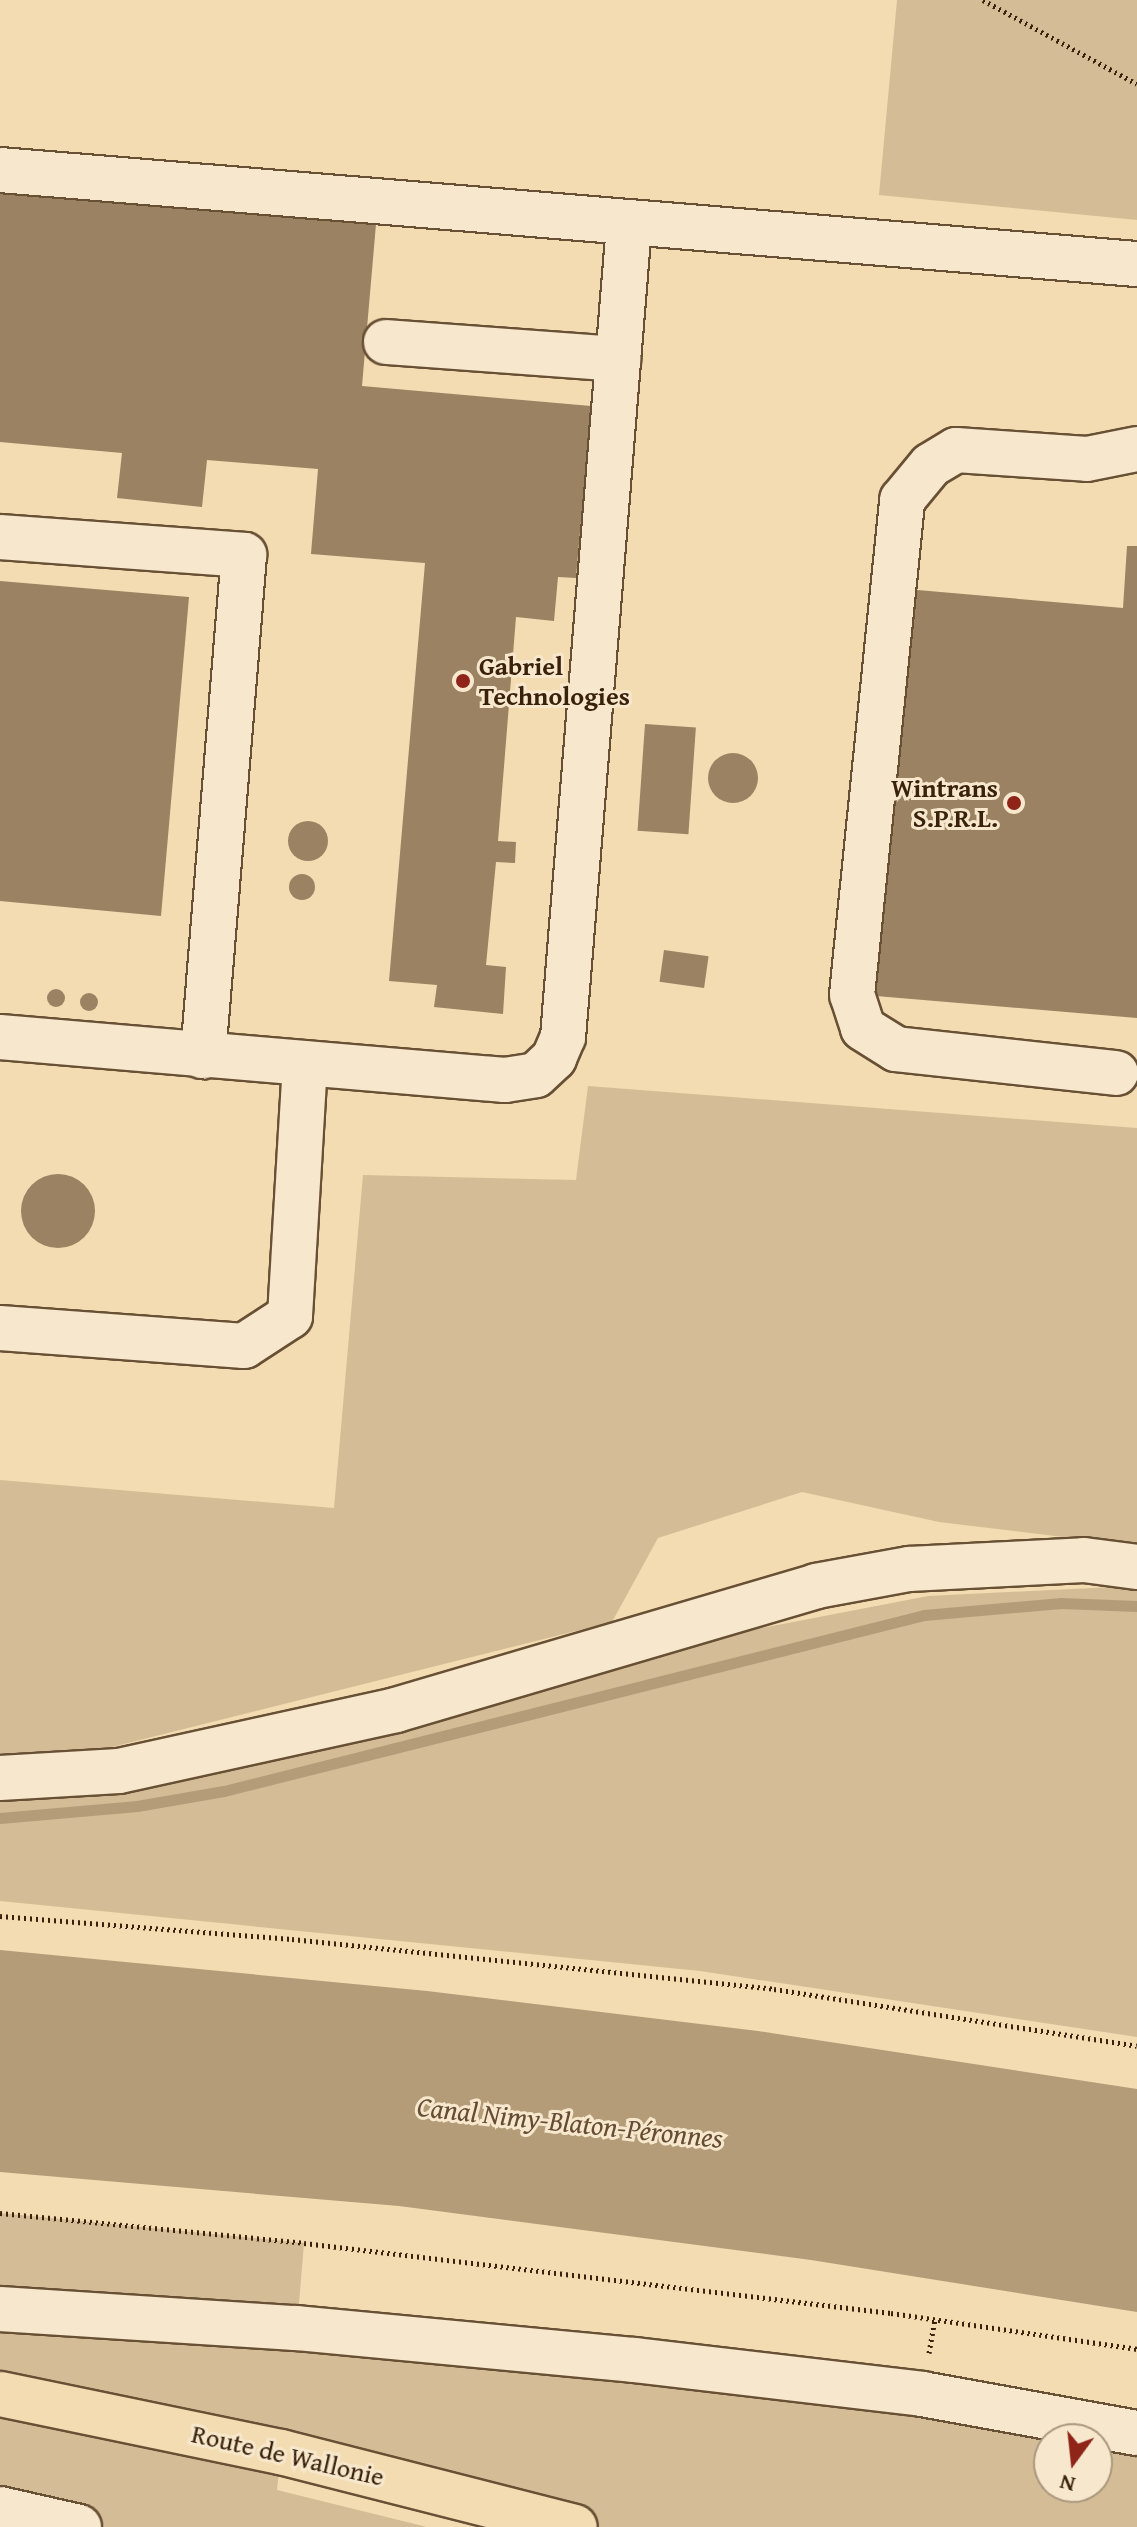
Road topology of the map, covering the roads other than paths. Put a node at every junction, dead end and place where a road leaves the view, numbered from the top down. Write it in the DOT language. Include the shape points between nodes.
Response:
graph roads {
  1 [pos="0,170"];
  2 [pos="629,225"];
  3 [pos="1137,264"];
  4 [pos="386,342"];
  5 [pos="618,359"];
  6 [pos="1137,449"];
  7 [pos="0,537"];
  8 [pos="0,1037"];
  9 [pos="203,1056"];
  10 [pos="305,1063"];
  11 [pos="1116,1073"];
  12 [pos="0,1328"];
  13 [pos="1137,1567"];
  14 [pos="0,1778"];
  15 [pos="0,2309"];
  16 [pos="0,2394"];
  17 [pos="1137,2433"];
  18 [pos="0,2509"];
  19 [pos="79,2527"];
  20 [pos="575,2527"];
  1 -- 2 [label="street"];
  2 -- 3 [label="street"];
  2 -- 5 [label="street"];
  4 -- 5 [label="street"];
  5 -- 10 [label="street" via="563,1037 554,1058 536,1075 505,1080"];
  6 -- 11 [label="street" via="1087,459 956,450 931,465 902,500 852,995 863,1028 896,1049"];
  7 -- 9 [label="street" via="244,555"];
  8 -- 9 [label="street"];
  9 -- 10 [label="street"];
  10 -- 12 [label="street" via="290,1316 244,1346"];
  13 -- 14 [label="street" via="1084,1560 909,1569 816,1586 396,1710 119,1771"];
  15 -- 17 [label="street" via="296,2328 634,2360 922,2394"];
  16 -- 20 [label="main road, Route de Wallonie" via="281,2452"];
  18 -- 19 [label="street"];
}
